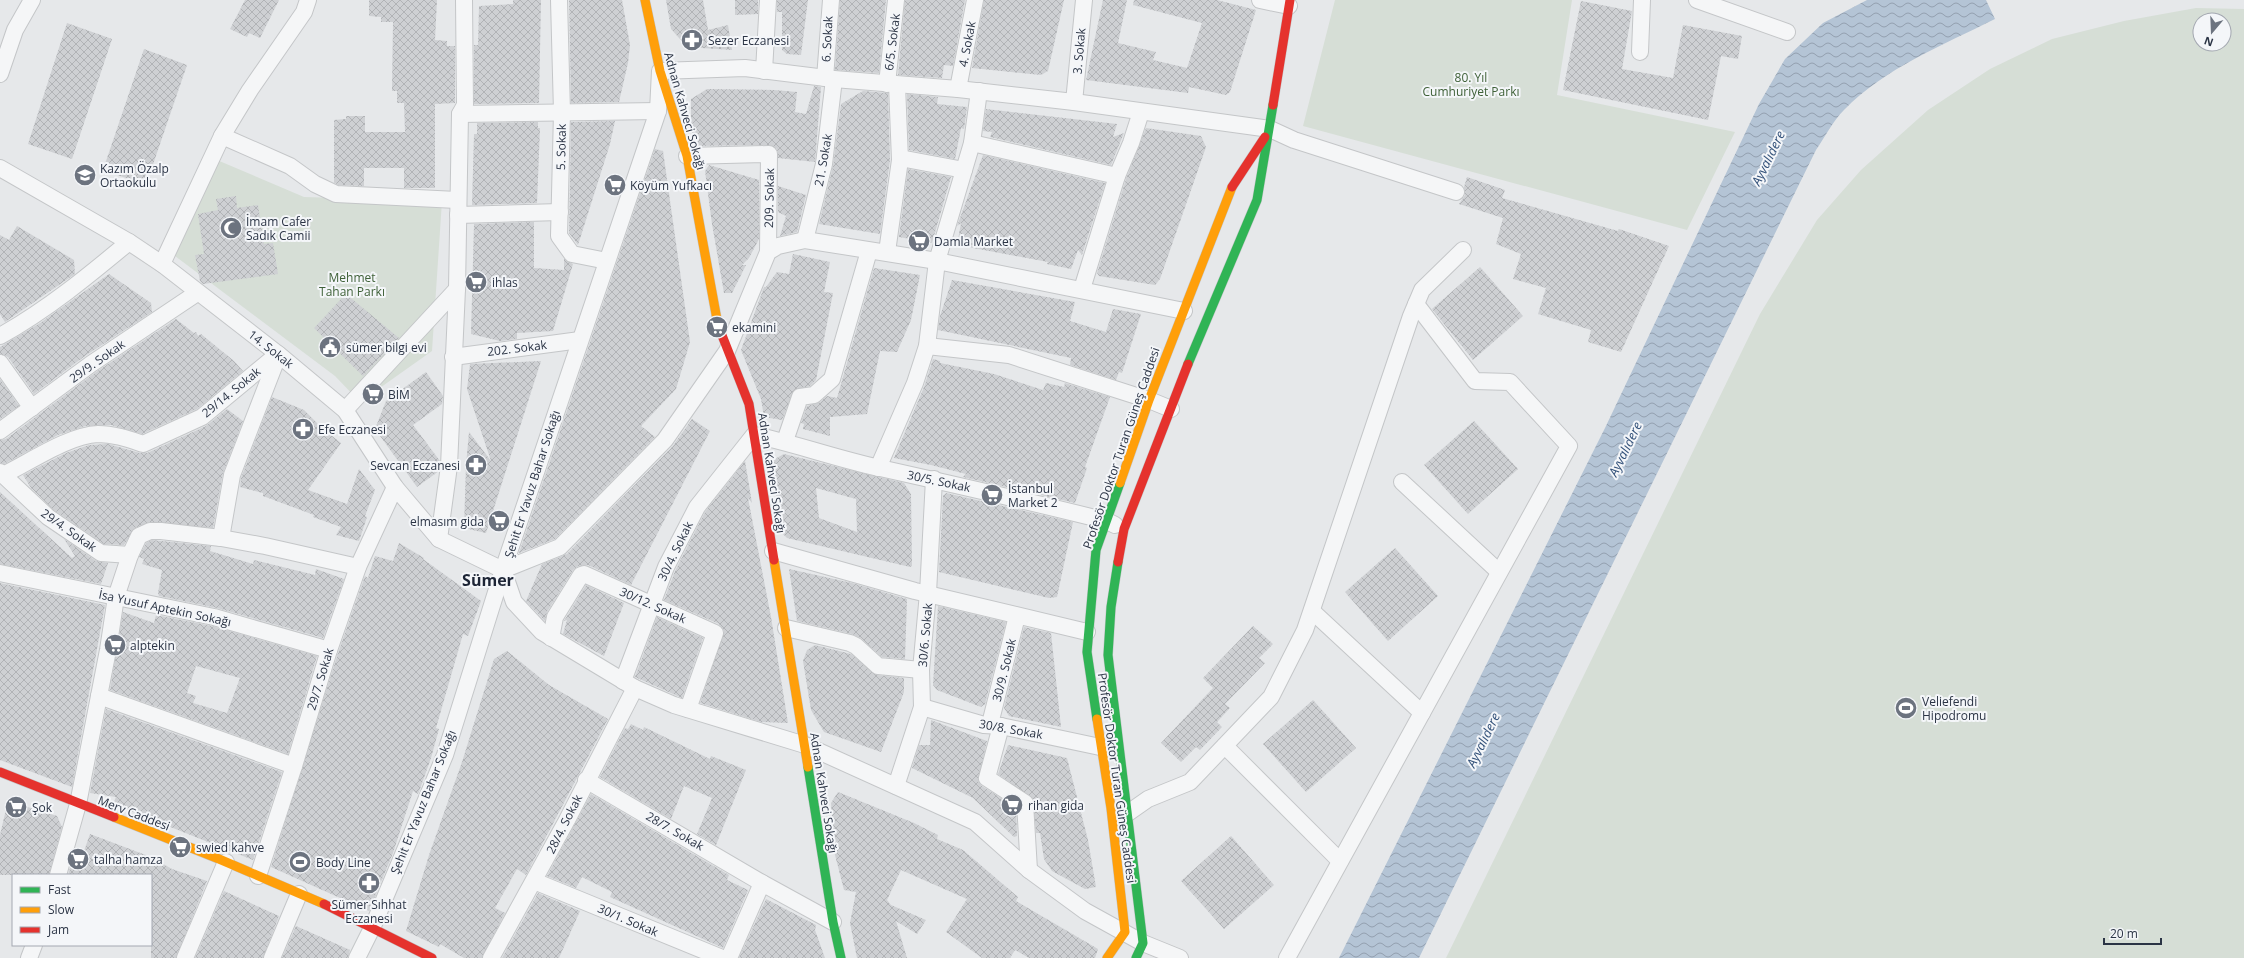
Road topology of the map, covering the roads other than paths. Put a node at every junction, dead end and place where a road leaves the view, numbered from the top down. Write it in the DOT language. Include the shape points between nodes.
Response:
graph roads {
  1 [pos="32,0"];
  2 [pos="308,0"];
  3 [pos="464,0"];
  4 [pos="559,0"];
  5 [pos="645,0"];
  6 [pos="768,0"];
  7 [pos="831,0"];
  8 [pos="896,0"];
  9 [pos="975,0"];
  10 [pos="1084,0"];
  11 [pos="1260,0"];
  12 [pos="1642,0"];
  13 [pos="1697,0"];
  14 [pos="1290,3"];
  15 [pos="1787,32"];
  16 [pos="1640,52"];
  17 [pos="660,71"];
  18 [pos="764,71"];
  19 [pos="0,74"];
  20 [pos="830,79"];
  21 [pos="892,85"];
  22 [pos="958,89"];
  23 [pos="979,91"];
  24 [pos="1074,102"];
  25 [pos="658,111"];
  26 [pos="562,112"];
  27 [pos="1141,112"];
  28 [pos="460,114"];
  29 [pos="1270,129"];
  30 [pos="222,136"];
  31 [pos="972,143"];
  32 [pos="687,156"];
  33 [pos="900,158"];
  34 [pos="0,168"];
  35 [pos="964,170"];
  36 [pos="1117,176"];
  37 [pos="1456,192"];
  38 [pos="458,207"];
  39 [pos="560,212"];
  40 [pos="805,240"];
  41 [pos="129,242"];
  42 [pos="1463,250"];
  43 [pos="869,251"];
  44 [pos="768,252"];
  45 [pos="887,252"];
  46 [pos="607,261"];
  47 [pos="937,262"];
  48 [pos="162,264"];
  49 [pos="457,289"];
  50 [pos="1082,289"];
  51 [pos="197,293"];
  52 [pos="1416,304"];
  53 [pos="1184,311"];
  54 [pos="0,336"];
  55 [pos="580,340"];
  56 [pos="927,346"];
  57 [pos="727,351"];
  58 [pos="278,354"];
  59 [pos="453,356"];
  60 [pos="0,363"];
  61 [pos="1149,400"];
  62 [pos="32,408"];
  63 [pos="1171,409"];
  64 [pos="345,410"];
  65 [pos="0,431"];
  66 [pos="754,435"];
  67 [pos="786,441"];
  68 [pos="878,468"];
  69 [pos="2,474"];
  70 [pos="934,479"];
  71 [pos="1402,482"];
  72 [pos="395,487"];
  73 [pos="1107,521"];
  74 [pos="1124,529"];
  75 [pos="221,538"];
  76 [pos="439,539"];
  77 [pos="773,551"];
  78 [pos="130,555"];
  79 [pos="358,567"];
  80 [pos="503,570"];
  81 [pos="1500,572"];
  82 [pos="0,573"];
  83 [pos="928,594"];
  84 [pos="116,597"];
  85 [pos="652,605"];
  86 [pos="1312,611"];
  87 [pos="1018,616"];
  88 [pos="786,628"];
  89 [pos="1088,632"];
  90 [pos="551,638"];
  91 [pos="329,650"];
  92 [pos="921,670"];
  93 [pos="629,685"];
  94 [pos="99,696"];
  95 [pos="922,707"];
  96 [pos="688,709"];
  97 [pos="1422,713"];
  98 [pos="995,725"];
  99 [pos="805,745"];
  100 [pos="1225,746"];
  101 [pos="1100,747"];
  102 [pos="294,766"];
  103 [pos="0,772"];
  104 [pos="586,780"];
  105 [pos="896,786"];
  106 [pos="78,804"];
  107 [pos="1128,813"];
  108 [pos="1340,861"];
  109 [pos="226,862"];
  110 [pos="1029,870"];
  111 [pos="58,874"];
  112 [pos="258,876"];
  113 [pos="534,881"];
  114 [pos="762,883"];
  115 [pos="299,894"];
  116 [pos="833,922"];
  117 [pos="373,926"];
  118 [pos="1125,932"];
  119 [pos="1143,943"];
  120 [pos="34,946"];
  121 [pos="713,957"];
  122 [pos="29,958"];
  123 [pos="185,958"];
  124 [pos="272,958"];
  125 [pos="357,958"];
  126 [pos="432,958"];
  127 [pos="491,958"];
  128 [pos="729,958"];
  129 [pos="841,958"];
  130 [pos="1107,958"];
  131 [pos="1136,958"];
  132 [pos="1180,958"];
  133 [pos="1287,958"];
  1 -- 19 [label="street" via="15,30"];
  2 -- 30 [label="street" via="304,12 250,90"];
  3 -- 28 [label="street" via="465,105"];
  4 -- 26 [label="street, 5. Sokak"];
  5 -- 17 [label="main road, Adnan Kahveci Sokağı"];
  6 -- 18 [label="street"];
  7 -- 20 [label="street, 6. Sokak"];
  8 -- 21 [label="street, 6/5. Sokak"];
  9 -- 22 [label="street, 4. Sokak"];
  10 -- 24 [label="street, 3. Sokak"];
  11 -- 14 [label="street"];
  12 -- 16 [label="street"];
  13 -- 15 [label="street"];
  14 -- 29 [label="main road, Profesör Doktor Turan Güneş Caddesi"];
  17 -- 18 [label="street" via="745,68"];
  17 -- 25 [label="street, Şehit Er Yavuz Bahar Sokağı"];
  17 -- 32 [label="main road, Adnan Kahveci Sokağı"];
  18 -- 20 [label="street"];
  20 -- 21 [label="street"];
  20 -- 40 [label="street, 21. Sokak" via="824,164"];
  21 -- 22 [label="street"];
  21 -- 33 [label="street, 6/5. Sokak"];
  22 -- 23 [label="street"];
  23 -- 24 [label="street"];
  23 -- 31 [label="street"];
  24 -- 27 [label="street"];
  25 -- 26 [label="street"];
  25 -- 46 [label="street, Şehit Er Yavuz Bahar Sokağı"];
  26 -- 28 [label="street"];
  26 -- 39 [label="street, 5. Sokak"];
  27 -- 29 [label="street"];
  27 -- 36 [label="street"];
  28 -- 38 [label="street"];
  29 -- 37 [label="street" via="1294,140"];
  29 -- 53 [label="main road, Profesör Doktor Turan Güneş Caddesi" via="1230,190"];
  29 -- 63 [label="main road, Profesör Doktor Turan Güneş Caddesi" via="1257,200 1204,321"];
  30 -- 38 [label="street" via="290,166 315,184 336,194"];
  30 -- 48 [label="street"];
  31 -- 35 [label="street"];
  31 -- 36 [label="street"];
  32 -- 44 [label="street, 209. Sokak" via="769,154"];
  32 -- 57 [label="main road, Adnan Kahveci Sokağı" via="710,286"];
  33 -- 35 [label="street"];
  33 -- 45 [label="street, 6/5. Sokak"];
  34 -- 41 [label="street, 14. Sokak"];
  35 -- 47 [label="street"];
  36 -- 50 [label="street"];
  38 -- 39 [label="street"];
  38 -- 49 [label="street"];
  39 -- 46 [label="street, 5. Sokak" via="559,236 572,254"];
  40 -- 43 [label="street"];
  40 -- 44 [label="street" via="778,246"];
  41 -- 48 [label="street, 14. Sokak"];
  41 -- 54 [label="street" via="46,307"];
  42 -- 52 [label="street" via="1422,290"];
  43 -- 45 [label="street"];
  43 -- 67 [label="street" via="832,379 814,396 800,397"];
  44 -- 57 [label="street"];
  45 -- 47 [label="street"];
  46 -- 55 [label="street, Şehit Er Yavuz Bahar Sokağı"];
  47 -- 50 [label="street"];
  47 -- 56 [label="street"];
  48 -- 51 [label="street, 14. Sokak"];
  49 -- 59 [label="street"];
  49 -- 64 [label="street"];
  50 -- 53 [label="street"];
  51 -- 58 [label="street, 14. Sokak"];
  51 -- 62 [label="street, 29/9. Sokak" via="91,364"];
  52 -- 81 [label="street" via="1475,381 1510,382 1569,446"];
  52 -- 86 [label="street"];
  53 -- 61 [label="main road, Profesör Doktor Turan Güneş Caddesi"];
  55 -- 59 [label="street, 202. Sokak"];
  55 -- 80 [label="street, Şehit Er Yavuz Bahar Sokağı"];
  56 -- 61 [label="street" via="1008,356"];
  56 -- 68 [label="street" via="915,383"];
  57 -- 66 [label="main road, Adnan Kahveci Sokağı" via="749,404"];
  57 -- 80 [label="street" via="665,440 560,547"];
  58 -- 64 [label="street, 14. Sokak"];
  58 -- 69 [label="street, 29/14. Sokak" via="202,417 143,444 116,435 97,434 73,440"];
  58 -- 75 [label="street" via="232,475"];
  59 -- 76 [label="street" via="449,466"];
  60 -- 62 [label="street"];
  61 -- 63 [label="street"];
  61 -- 73 [label="main road, Profesör Doktor Turan Güneş Caddesi"];
  62 -- 65 [label="street, 29/9. Sokak"];
  63 -- 74 [label="main road, Profesör Doktor Turan Güneş Caddesi"];
  64 -- 72 [label="street, 14. Sokak"];
  66 -- 67 [label="street, 30/5. Sokak"];
  66 -- 77 [label="main road, Adnan Kahveci Sokağı"];
  66 -- 85 [label="street, 30/4. Sokak" via="697,507 666,567"];
  67 -- 68 [label="street, 30/5. Sokak"];
  68 -- 70 [label="street, 30/5. Sokak"];
  69 -- 78 [label="street, 29/4. Sokak" via="48,517 101,553"];
  70 -- 73 [label="street, 30/5. Sokak"];
  70 -- 83 [label="street, 30/6. Sokak"];
  71 -- 81 [label="street"];
  72 -- 76 [label="street, 14. Sokak"];
  72 -- 79 [label="street, 29/7. Sokak"];
  73 -- 74 [label="street, 30/5. Sokak"];
  73 -- 89 [label="main road, Profesör Doktor Turan Güneş Caddesi" via="1096,550"];
  74 -- 107 [label="main road, Profesör Doktor Turan Güneş Caddesi" via="1109,614 1108,655"];
  75 -- 78 [label="street" via="150,531 139,536"];
  75 -- 79 [label="street"];
  76 -- 80 [label="street, 14. Sokak"];
  77 -- 83 [label="street"];
  77 -- 88 [label="main road, Adnan Kahveci Sokağı"];
  78 -- 84 [label="street"];
  79 -- 91 [label="street, 29/7. Sokak"];
  80 -- 90 [label="street" via="514,602"];
  80 -- 117 [label="street, Şehit Er Yavuz Bahar Sokağı" via="445,755"];
  81 -- 97 [label="street"];
  82 -- 84 [label="street, İsa Yusuf Aptekin Sokağı"];
  83 -- 87 [label="street"];
  83 -- 92 [label="street, 30/6. Sokak"];
  84 -- 91 [label="street, İsa Yusuf Aptekin Sokağı" via="214,617"];
  84 -- 94 [label="street"];
  85 -- 90 [label="street, 30/12. Sokak" via="584,574 555,617"];
  85 -- 93 [label="street, 30/4. Sokak"];
  85 -- 96 [label="street, 30/12. Sokak" via="715,632"];
  86 -- 97 [label="street"];
  86 -- 100 [label="street" via="1271,697"];
  87 -- 89 [label="street"];
  87 -- 98 [label="street, 30/9. Sokak"];
  88 -- 92 [label="street" via="850,643 878,666"];
  88 -- 99 [label="main road, Adnan Kahveci Sokağı"];
  89 -- 101 [label="main road, Profesör Doktor Turan Güneş Caddesi" via="1087,652"];
  90 -- 93 [label="street"];
  91 -- 102 [label="street, 29/7. Sokak"];
  92 -- 95 [label="street, 30/6. Sokak"];
  93 -- 96 [label="street"];
  93 -- 104 [label="street, 28/4. Sokak"];
  94 -- 102 [label="street"];
  94 -- 106 [label="street"];
  95 -- 98 [label="street, 30/8. Sokak" via="984,725"];
  95 -- 105 [label="street, 30/6. Sokak"];
  96 -- 99 [label="street"];
  97 -- 108 [label="street"];
  98 -- 101 [label="street, 30/8. Sokak"];
  98 -- 110 [label="street, 30/9. Sokak" via="987,778 1026,803"];
  99 -- 105 [label="street"];
  99 -- 116 [label="main road, Adnan Kahveci Sokağı"];
  100 -- 107 [label="street" via="1190,782 1148,800"];
  100 -- 108 [label="street"];
  101 -- 118 [label="main road, Profesör Doktor Turan Güneş Caddesi" via="1112,816"];
  102 -- 112 [label="street, 29/7. Sokak"];
  103 -- 106 [label="main road, Merv Caddesi"];
  104 -- 113 [label="street, 28/4. Sokak"];
  104 -- 114 [label="street, 28/7. Sokak"];
  105 -- 110 [label="street" via="975,822"];
  106 -- 109 [label="main road, Merv Caddesi"];
  106 -- 111 [label="street"];
  107 -- 119 [label="main road, Profesör Doktor Turan Güneş Caddesi"];
  108 -- 133 [label="street"];
  109 -- 112 [label="main road, Merv Caddesi"];
  109 -- 123 [label="street"];
  110 -- 118 [label="street" via="1085,911"];
  112 -- 115 [label="main road, Merv Caddesi"];
  113 -- 121 [label="street, 30/1. Sokak"];
  113 -- 127 [label="street, 28/4. Sokak"];
  114 -- 116 [label="street, 28/7. Sokak"];
  114 -- 128 [label="street"];
  115 -- 117 [label="main road, Merv Caddesi"];
  115 -- 124 [label="street"];
  116 -- 129 [label="main road, Adnan Kahveci Sokağı"];
  117 -- 125 [label="street, Şehit Er Yavuz Bahar Sokağı"];
  117 -- 126 [label="main road, Merv Caddesi"];
  118 -- 119 [label="street"];
  118 -- 130 [label="main road"];
  119 -- 131 [label="main road"];
  119 -- 132 [label="street"];
  120 -- 122 [label="street"];
}
